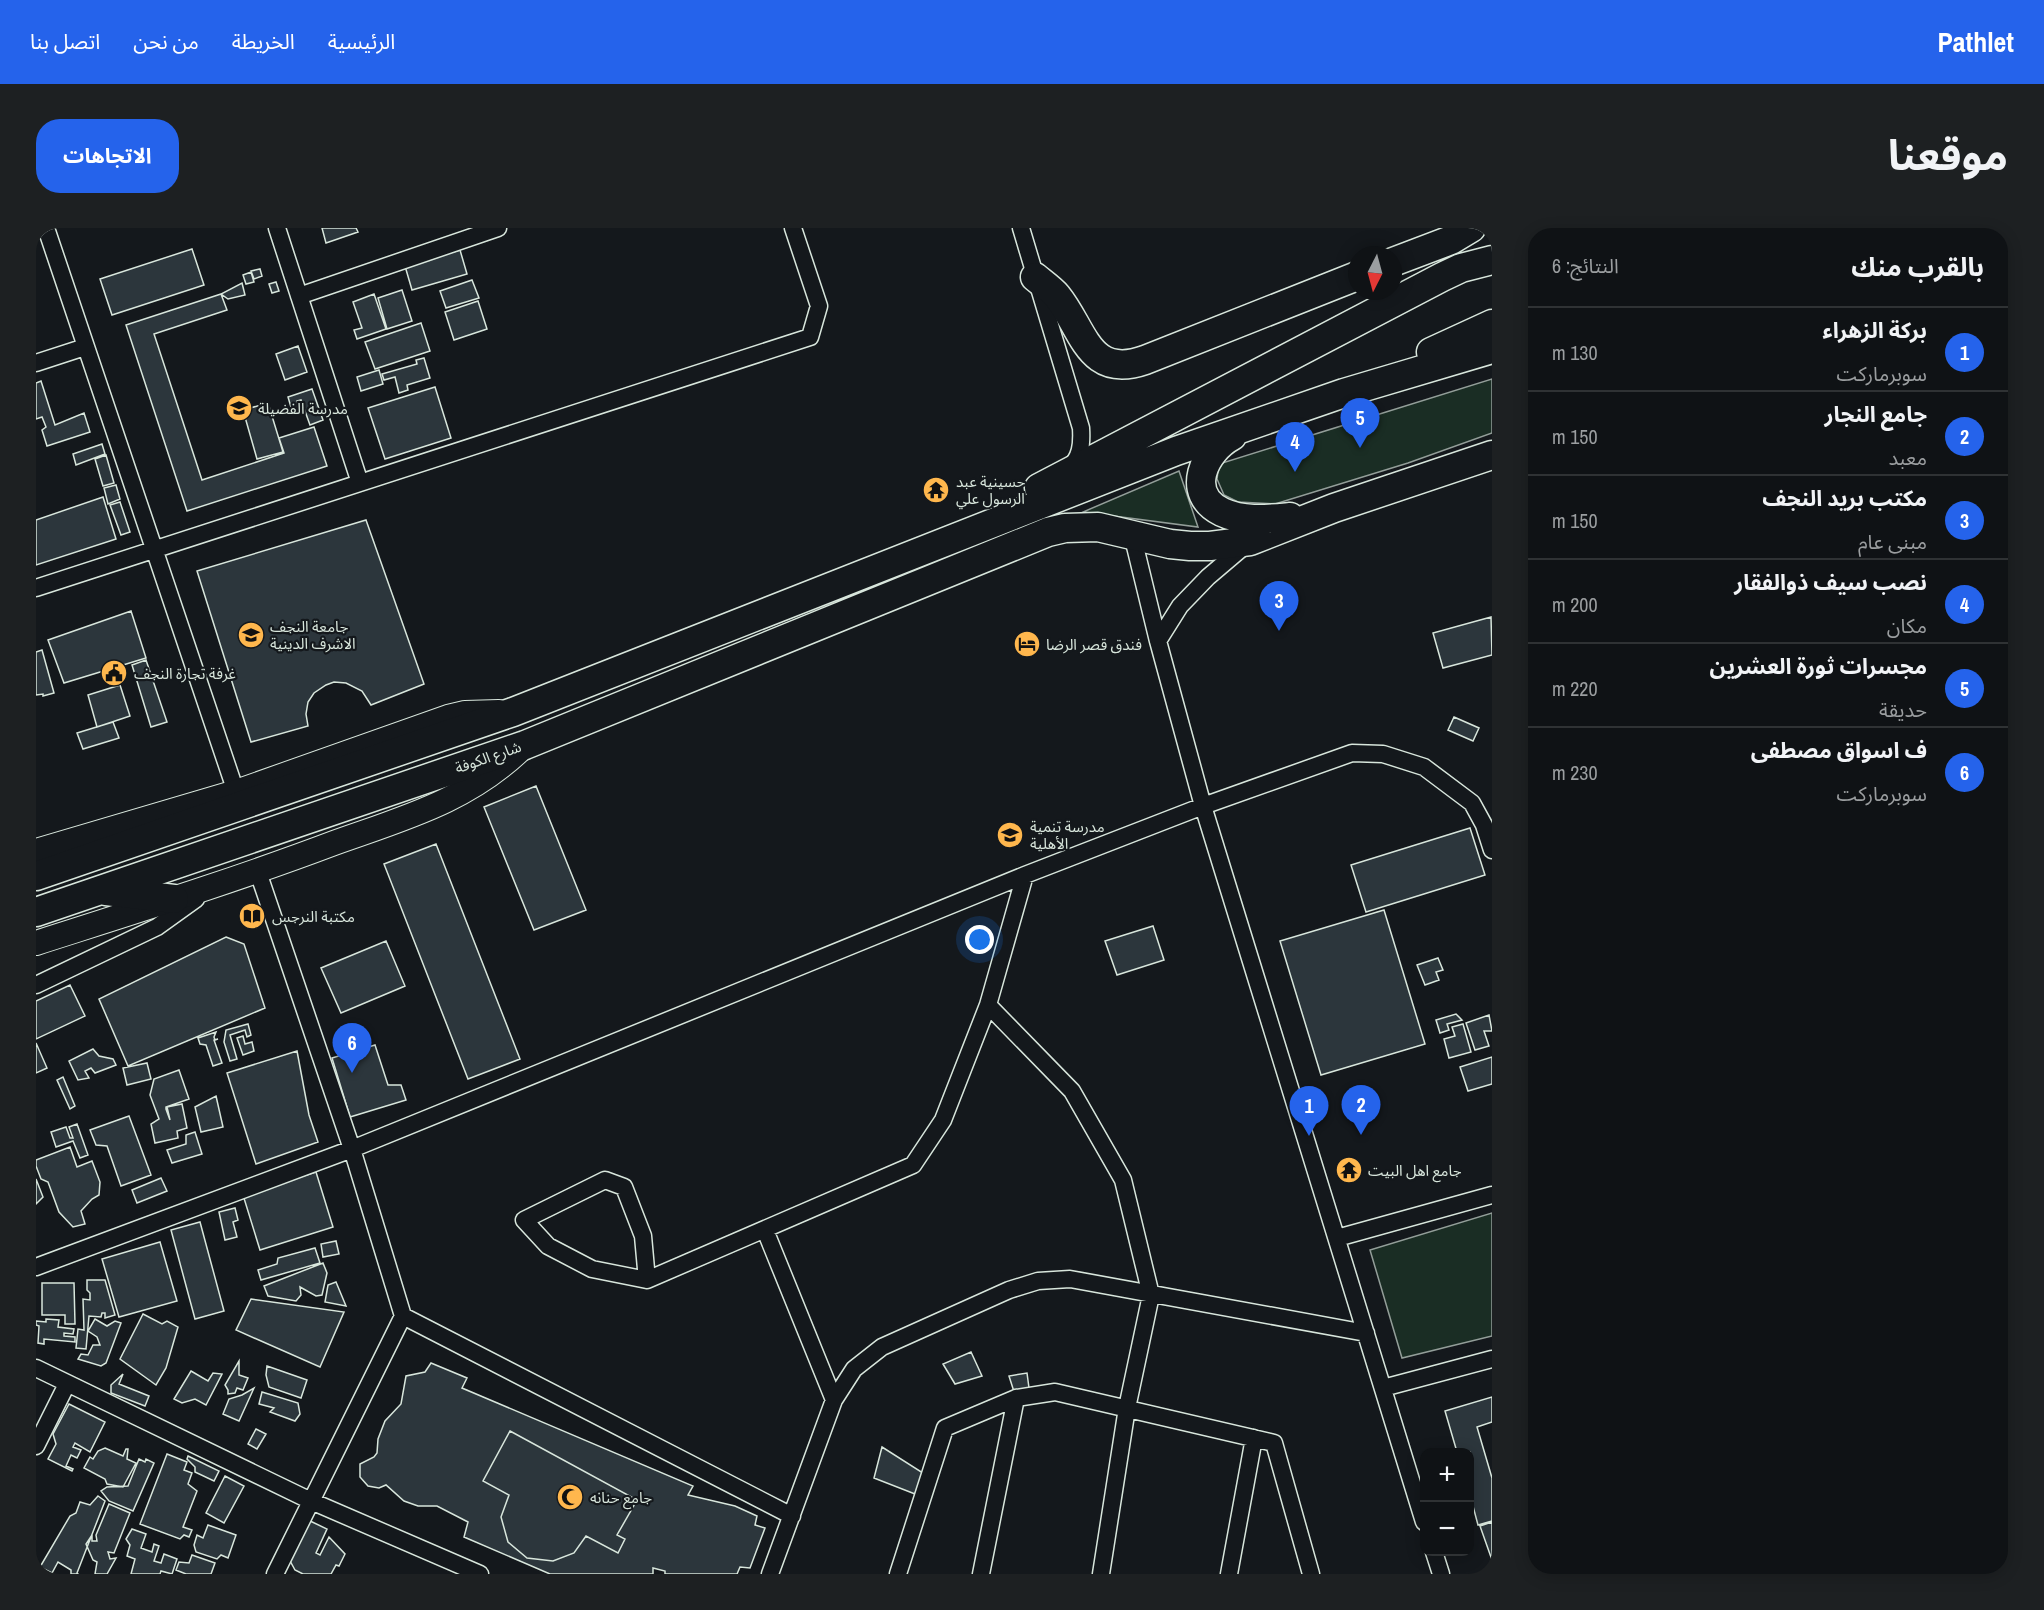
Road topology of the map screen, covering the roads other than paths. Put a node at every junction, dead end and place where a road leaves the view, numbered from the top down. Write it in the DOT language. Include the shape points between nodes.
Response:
graph roads {
  1 [pos="46,228"];
  2 [pos="277,228"];
  3 [pos="498,228"];
  4 [pos="793,228"];
  5 [pos="1021,228"];
  6 [pos="1471,228"];
  7 [pos="1402,259"];
  8 [pos="1492,260"];
  9 [pos="1035,277"];
  10 [pos="1348,280"];
  11 [pos="299,296"];
  12 [pos="1492,324"];
  13 [pos="85,347"];
  14 [pos="1492,349"];
  15 [pos="36,363"];
  16 [pos="1344,393"];
  17 [pos="1264,420"];
  18 [pos="1492,455"];
  19 [pos="1057,478"];
  20 [pos="360,483"];
  21 [pos="1334,508"];
  22 [pos="1132,534"];
  23 [pos="1250,541"];
  24 [pos="927,548"];
  25 [pos="154,550"];
  26 [pos="36,588"];
  27 [pos="1158,641"];
  28 [pos="513,712"];
  29 [pos="525,745"];
  30 [pos="236,792"];
  31 [pos="1203,806"];
  32 [pos="1492,850"];
  33 [pos="36,852"];
  34 [pos="258,872"];
  35 [pos="1025,875"];
  36 [pos="36,876"];
  37 [pos="206,889"];
  38 [pos="98,890"];
  39 [pos="174,899"];
  40 [pos="36,912"];
  41 [pos="36,943"];
  42 [pos="36,985"];
  43 [pos="988,1005"];
  44 [pos="352,1149"];
  45 [pos="1492,1195"];
  46 [pos="765,1230"];
  47 [pos="1337,1238"];
  48 [pos="36,1267"];
  49 [pos="647,1280"];
  50 [pos="1151,1295"];
  51 [pos="403,1316"];
  52 [pos="1366,1333"];
  53 [pos="1492,1359"];
  54 [pos="36,1368"];
  55 [pos="67,1384"];
  56 [pos="1383,1388"];
  57 [pos="1016,1398"];
  58 [pos="834,1400"];
  59 [pos="1128,1408"];
  60 [pos="1254,1438"];
  61 [pos="36,1446"];
  62 [pos="312,1501"];
  63 [pos="1420,1506"];
  64 [pos="792,1516"];
  65 [pos="1436,1556"];
  66 [pos="275,1574"];
  67 [pos="480,1574"];
  68 [pos="770,1574"];
  69 [pos="898,1574"];
  70 [pos="981,1574"];
  71 [pos="1101,1574"];
  72 [pos="1229,1574"];
  73 [pos="1311,1574"];
  74 [pos="1441,1574"];
  1 -- 13 [label="street"];
  2 -- 11 [label="street"];
  3 -- 11 [label="street"];
  4 -- 20 [label="street" via="819,306 810,336"];
  5 -- 9 [label="street"];
  6 -- 7 [label="highway"];
  8 -- 19 [label="highway" via="1442,277"];
  9 -- 10 [label="highway" via="1056,295 1096,356 1120,365 1145,360"];
  9 -- 19 [label="street" via="1081,428 1079,454"];
  11 -- 20 [label="street"];
  12 -- 16 [label="highway"];
  13 -- 15 [label="street"];
  13 -- 25 [label="street"];
  14 -- 16 [label="highway"];
  16 -- 17 [label="highway"];
  17 -- 21 [label="highway" via="1226,439 1203,466 1201,487 1212,506 1251,519 1299,517"];
  17 -- 24 [label="highway"];
  18 -- 21 [label="highway"];
  19 -- 24 [label="highway"];
  20 -- 25 [label="street"];
  21 -- 23 [label="highway, شارع الكوفة"];
  22 -- 23 [label="highway, شارع الكوفة" via="1190,546"];
  22 -- 27 [label="street"];
  22 -- 29 [label="highway, شارع الكوفة" via="1098,527 1048,532"];
  23 -- 27 [label="street" via="1180,606"];
  24 -- 28 [label="highway"];
  25 -- 26 [label="street"];
  25 -- 30 [label="street"];
  27 -- 31 [label="street"];
  28 -- 30 [label="main road" via="448,717"];
  28 -- 36 [label="highway"];
  29 -- 34 [label="main road" via="488,778 444,803"];
  29 -- 38 [label="highway, شارع الكوفة"];
  30 -- 33 [label="main road"];
  31 -- 32 [label="street" via="1352,753 1383,754 1424,766 1472,803"];
  31 -- 35 [label="street"];
  31 -- 47 [label="street"];
  34 -- 37 [label="main road"];
  34 -- 44 [label="street"];
  35 -- 43 [label="street"];
  35 -- 44 [label="street"];
  37 -- 39 [label="main road"];
  37 -- 42 [label="street" via="157,927"];
  38 -- 39 [label="highway"];
  38 -- 40 [label="highway, شارع الكوفة"];
  39 -- 41 [label="main road"];
  43 -- 46 [label="street" via="943,1120 913,1165"];
  43 -- 50 [label="street" via="1072,1091 1123,1180"];
  44 -- 48 [label="street"];
  44 -- 51 [label="street"];
  45 -- 47 [label="street"];
  46 -- 49 [label="street"];
  46 -- 58 [label="street"];
  47 -- 52 [label="street"];
  49 -- 49 [label="street" via="592,1269 548,1246 524,1220 604,1180 624,1187 644,1236"];
  50 -- 52 [label="street"];
  50 -- 58 [label="street" via="1070,1279 1023,1284 882,1347 854,1369"];
  50 -- 59 [label="street"];
  51 -- 62 [label="street"];
  51 -- 64 [label="street"];
  52 -- 56 [label="street"];
  53 -- 56 [label="street"];
  54 -- 55 [label="street"];
  55 -- 61 [label="street"];
  55 -- 62 [label="street"];
  56 -- 63 [label="street"];
  57 -- 59 [label="street" via="1055,1392"];
  57 -- 69 [label="street" via="945,1428"];
  57 -- 70 [label="street"];
  58 -- 64 [label="street"];
  59 -- 60 [label="street"];
  59 -- 71 [label="street"];
  60 -- 72 [label="street"];
  60 -- 73 [label="street" via="1274,1443"];
  62 -- 66 [label="street"];
  62 -- 67 [label="street"];
  64 -- 68 [label="street"];
  65 -- 74 [label="street"];
}
